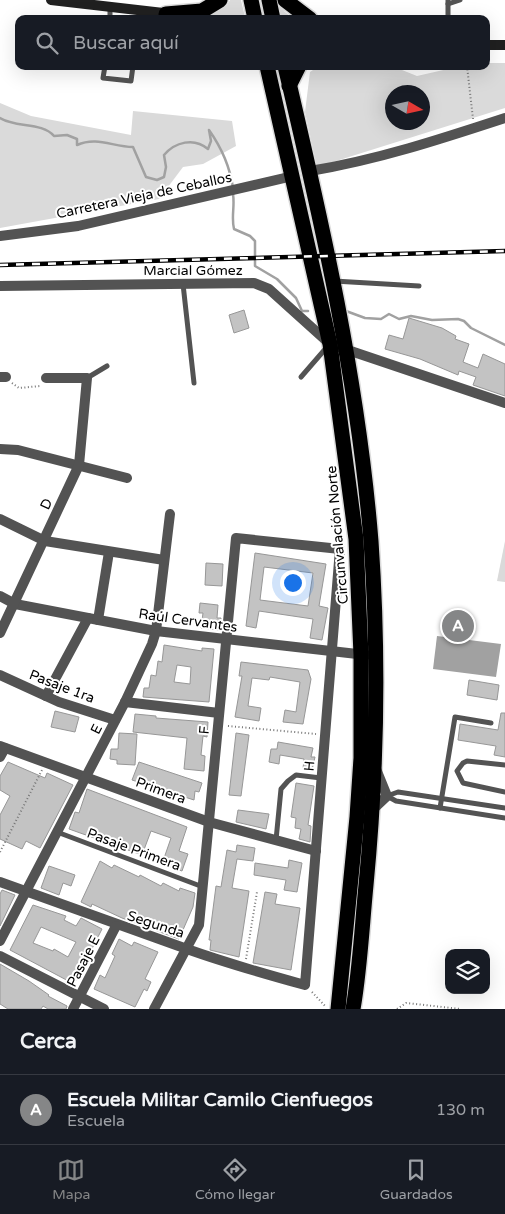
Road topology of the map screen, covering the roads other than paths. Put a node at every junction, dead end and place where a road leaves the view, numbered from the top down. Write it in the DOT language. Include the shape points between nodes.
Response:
graph roads {
  1 [pos="51,0"];
  2 [pos="220,0"];
  3 [pos="251,0"];
  4 [pos="269,0"];
  5 [pos="285,0"];
  6 [pos="460,0"];
  7 [pos="448,2"];
  8 [pos="110,13"];
  9 [pos="166,14"];
  10 [pos="169,15"];
  11 [pos="173,15"];
  12 [pos="254,15"];
  13 [pos="272,15"];
  14 [pos="305,15"];
  15 [pos="448,15"];
  16 [pos="490,45"];
  17 [pos="505,45"];
  18 [pos="104,70"];
  19 [pos="132,70"];
  20 [pos="261,70"];
  21 [pos="268,70"];
  22 [pos="286,70"];
  23 [pos="297,70"];
  24 [pos="289,86"];
  25 [pos="272,90"];
  26 [pos="505,118"];
  27 [pos="310,171"];
  28 [pos="293,176"];
  29 [pos="0,236"];
  30 [pos="334,281"];
  31 [pos="183,283"];
  32 [pos="0,286"];
  33 [pos="419,286"];
  34 [pos="338,345"];
  35 [pos="107,366"];
  36 [pos="301,377"];
  37 [pos="46,378"];
  38 [pos="87,378"];
  39 [pos="194,383"];
  40 [pos="505,403"];
  41 [pos="0,449"];
  42 [pos="79,466"];
  43 [pos="127,478"];
  44 [pos="170,514"];
  45 [pos="0,519"];
  46 [pos="236,538"];
  47 [pos="45,541"];
  48 [pos="109,552"];
  49 [pos="164,560"];
  50 [pos="0,596"];
  51 [pos="15,604"];
  52 [pos="93,619"];
  53 [pos="156,631"];
  54 [pos="0,633"];
  55 [pos="226,640"];
  56 [pos="332,651"];
  57 [pos="369,656"];
  58 [pos="0,675"];
  59 [pos="46,696"];
  60 [pos="125,702"];
  61 [pos="220,713"];
  62 [pos="116,720"];
  63 [pos="491,723"];
  64 [pos="2,750"];
  65 [pos="361,758"];
  66 [pos="505,765"];
  67 [pos="375,768"];
  68 [pos="86,778"];
  69 [pos="322,778"];
  70 [pos="505,792"];
  71 [pos="387,796"];
  72 [pos="442,798"];
  73 [pos="440,808"];
  74 [pos="505,808"];
  75 [pos="373,811"];
  76 [pos="358,817"];
  77 [pos="505,818"];
  78 [pos="209,822"];
  79 [pos="57,832"];
  80 [pos="276,840"];
  81 [pos="316,851"];
  82 [pos="0,882"];
  83 [pos="203,887"];
  84 [pos="26,892"];
  85 [pos="116,926"];
  86 [pos="0,941"];
  87 [pos="192,951"];
  88 [pos="0,956"];
  89 [pos="305,985"];
  90 [pos="80,997"];
  91 [pos="74,1009"];
  92 [pos="104,1009"];
  93 [pos="154,1009"];
  94 [pos="338,1009"];
  95 [pos="353,1009"];
  1 -- 8 [label="main road"];
  2 -- 9 [label="highway" via="202,11"];
  3 -- 12 [label="highway"];
  4 -- 13 [label="highway"];
  5 -- 14 [label="highway"];
  6 -- 7 [label="lane"];
  7 -- 15 [label="lane"];
  8 -- 9 [label="main road"];
  9 -- 10 [label="highway"];
  9 -- 11 [label="main road"];
  16 -- 17 [label="main road"];
  18 -- 19 [label="lane" via="103,78 131,81"];
  20 -- 25 [label="highway"];
  21 -- 25 [label="highway, Circunvalación Norte"];
  22 -- 24 [label="highway, Circunvalación Norte"];
  23 -- 24 [label="highway"];
  24 -- 27 [label="highway, Circunvalación Norte"];
  25 -- 28 [label="highway, Circunvalación Norte"];
  26 -- 27 [label="street" via="351,164"];
  27 -- 30 [label="highway, Circunvalación Norte"];
  28 -- 29 [label="street, Carretera Vieja de Ceballos" via="78,226"];
  28 -- 34 [label="highway, Circunvalación Norte"];
  30 -- 33 [label="lane"];
  30 -- 34 [label="highway, Circunvalación Norte"];
  31 -- 32 [label="street, Marcial Gómez"];
  31 -- 34 [label="street, Marcial Gómez" via="254,283 269,289"];
  31 -- 39 [label="lane"];
  34 -- 36 [label="lane"];
  34 -- 40 [label="street, Marcial Gómez"];
  34 -- 57 [label="highway, Circunvalación Norte"];
  35 -- 38 [label="lane"];
  37 -- 38 [label="street"];
  38 -- 42 [label="street, D"];
  41 -- 42 [label="street" via="18,450"];
  42 -- 43 [label="street"];
  42 -- 47 [label="street, D"];
  44 -- 49 [label="street, E"];
  45 -- 47 [label="street"];
  46 -- 55 [label="street, F"];
  46 -- 56 [label="street, H" via="340,549"];
  47 -- 48 [label="street"];
  47 -- 51 [label="street, D"];
  48 -- 49 [label="street"];
  48 -- 52 [label="street"];
  49 -- 53 [label="street, E"];
  50 -- 51 [label="street, Raúl Cervantes"];
  51 -- 52 [label="street, Raúl Cervantes"];
  51 -- 54 [label="street, D"];
  52 -- 53 [label="street, Raúl Cervantes"];
  52 -- 59 [label="street"];
  53 -- 55 [label="street, Raúl Cervantes"];
  53 -- 60 [label="street, E"];
  55 -- 56 [label="street, Raúl Cervantes"];
  55 -- 61 [label="street, F"];
  56 -- 57 [label="street, Raúl Cervantes"];
  56 -- 69 [label="street, H"];
  57 -- 65 [label="highway, Circunvalación Norte"];
  57 -- 67 [label="highway, Circunvalación Norte"];
  58 -- 59 [label="street, Pasaje 1ra"];
  59 -- 62 [label="street, Pasaje 1ra"];
  60 -- 61 [label="street"];
  60 -- 62 [label="street, E"];
  61 -- 78 [label="street, F"];
  62 -- 68 [label="street, E"];
  63 -- 72 [label="lane" via="455,717"];
  64 -- 68 [label="street, Primera"];
  65 -- 67 [label="street"];
  65 -- 76 [label="highway, Circunvalación Norte"];
  66 -- 70 [label="lane" via="467,761 457,771 463,783"];
  67 -- 71 [label="street"];
  67 -- 75 [label="highway, Circunvalación Norte"];
  68 -- 78 [label="street, Primera"];
  68 -- 79 [label="street, E"];
  69 -- 80 [label="lane" via="296,775 282,789"];
  69 -- 81 [label="street, H"];
  71 -- 72 [label="lane" via="398,792"];
  71 -- 73 [label="lane" via="396,801"];
  71 -- 75 [label="street"];
  72 -- 73 [label="lane"];
  72 -- 74 [label="lane"];
  73 -- 77 [label="lane"];
  75 -- 76 [label="street"];
  75 -- 95 [label="highway, Circunvalación Norte"];
  76 -- 94 [label="highway, Circunvalación Norte"];
  78 -- 80 [label="street, Primera"];
  78 -- 83 [label="street, F"];
  79 -- 83 [label="lane, Pasaje Primera"];
  79 -- 84 [label="street, E"];
  80 -- 81 [label="street, Primera"];
  81 -- 89 [label="street, H"];
  82 -- 84 [label="street, Segunda"];
  83 -- 87 [label="street, F"];
  84 -- 85 [label="street, Segunda"];
  84 -- 86 [label="street, E"];
  85 -- 87 [label="street, Segunda"];
  85 -- 90 [label="street, Pasaje E"];
  87 -- 89 [label="street, Segunda"];
  87 -- 93 [label="street, F"];
  88 -- 90 [label="street"];
  90 -- 91 [label="street, Pasaje E"];
  90 -- 92 [label="street"];
}
